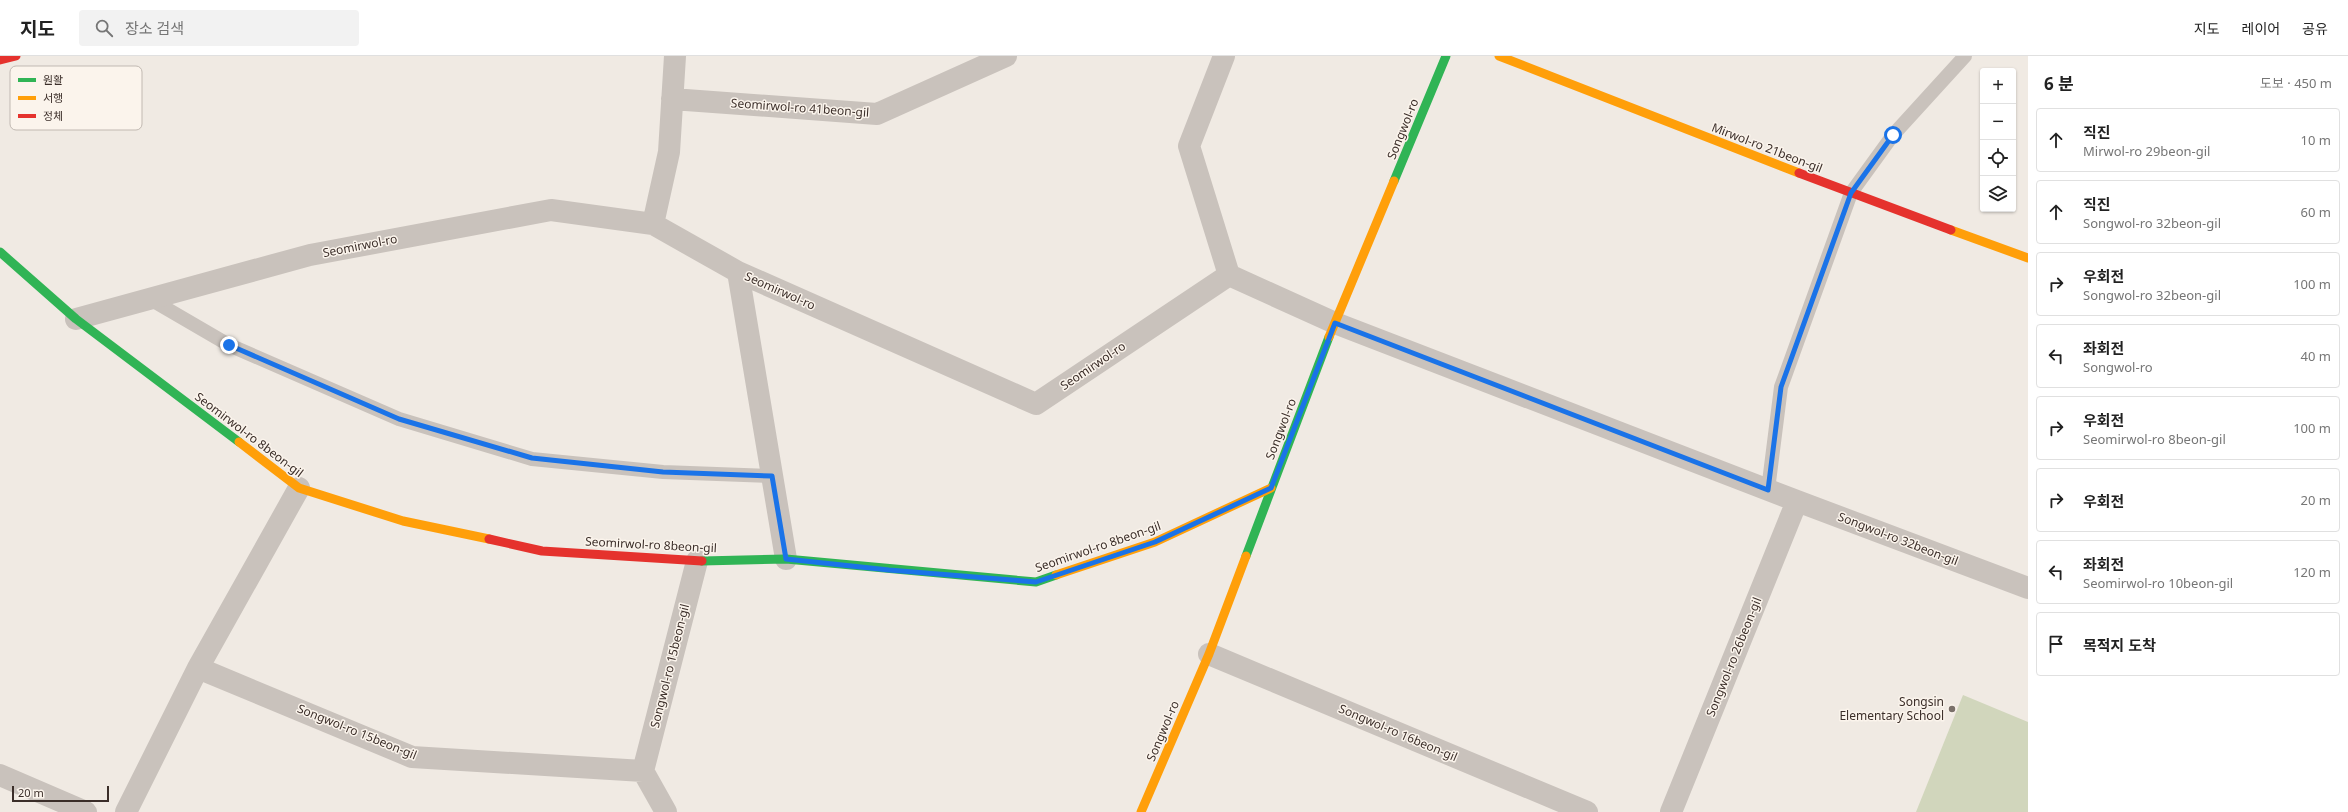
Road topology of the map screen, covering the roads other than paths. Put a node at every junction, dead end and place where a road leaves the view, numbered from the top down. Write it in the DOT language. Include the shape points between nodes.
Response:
graph roads {
  1 [pos="16,56"];
  2 [pos="674,56"];
  3 [pos="1006,56"];
  4 [pos="1224,56"];
  5 [pos="1446,56"];
  6 [pos="1500,56"];
  7 [pos="1965,56"];
  8 [pos="0,60"];
  9 [pos="672,99"];
  10 [pos="1851,193"];
  11 [pos="653,224"];
  12 [pos="0,252"];
  13 [pos="2028,258"];
  14 [pos="738,272"];
  15 [pos="1229,275"];
  16 [pos="150,299"];
  17 [pos="76,319"];
  18 [pos="1335,323"];
  19 [pos="772,476"];
  20 [pos="299,488"];
  21 [pos="1271,488"];
  22 [pos="1768,490"];
  23 [pos="1797,502"];
  24 [pos="786,559"];
  25 [pos="697,561"];
  26 [pos="2028,588"];
  27 [pos="1209,654"];
  28 [pos="198,668"];
  29 [pos="643,771"];
  30 [pos="0,775"];
  31 [pos="86,812"];
  32 [pos="126,812"];
  33 [pos="666,812"];
  34 [pos="1142,812"];
  35 [pos="1587,812"];
  36 [pos="1671,812"];
  1 -- 8 [label="street"];
  2 -- 9 [label="street"];
  3 -- 9 [label="street, Seomirwol-ro 41beon-gil" via="877,114"];
  4 -- 15 [label="street" via="1189,146"];
  5 -- 18 [label="street, Songwol-ro"];
  6 -- 10 [label="street, Mirwol-ro 21beon-gil"];
  7 -- 10 [label="lane" via="1893,135"];
  9 -- 11 [label="street" via="669,152"];
  10 -- 13 [label="street, Mirwol-ro 21beon-gil"];
  10 -- 22 [label="lane" via="1781,387"];
  11 -- 14 [label="street, Seomirwol-ro"];
  11 -- 16 [label="street, Seomirwol-ro" via="551,210 310,255"];
  12 -- 17 [label="street"];
  14 -- 15 [label="street, Seomirwol-ro" via="1036,404"];
  14 -- 19 [label="street, Seomirwol-ro"];
  15 -- 18 [label="street, Songwol-ro 32beon-gil"];
  16 -- 17 [label="street, Seomirwol-ro"];
  16 -- 19 [label="lane" via="229,345 399,419 524,456 663,472"];
  17 -- 20 [label="street, Seomirwol-ro 8beon-gil"];
  18 -- 21 [label="street, Songwol-ro"];
  18 -- 22 [label="street, Songwol-ro 32beon-gil"];
  19 -- 24 [label="street, Seomirwol-ro"];
  20 -- 25 [label="street, Seomirwol-ro 8beon-gil" via="403,521 542,551"];
  20 -- 28 [label="street"];
  21 -- 24 [label="street, Seomirwol-ro 8beon-gil" via="1155,542 1036,582"];
  21 -- 27 [label="street, Songwol-ro"];
  22 -- 23 [label="street, Songwol-ro 32beon-gil"];
  23 -- 26 [label="street, Songwol-ro 32beon-gil"];
  23 -- 36 [label="street, Songwol-ro 26beon-gil"];
  24 -- 25 [label="street, Seomirwol-ro 8beon-gil"];
  25 -- 29 [label="street, Songwol-ro 15beon-gil"];
  27 -- 34 [label="street, Songwol-ro"];
  27 -- 35 [label="street, Songwol-ro 16beon-gil"];
  28 -- 29 [label="street, Songwol-ro 15beon-gil" via="412,757"];
  28 -- 32 [label="street"];
  29 -- 33 [label="street"];
  30 -- 31 [label="street"];
}
